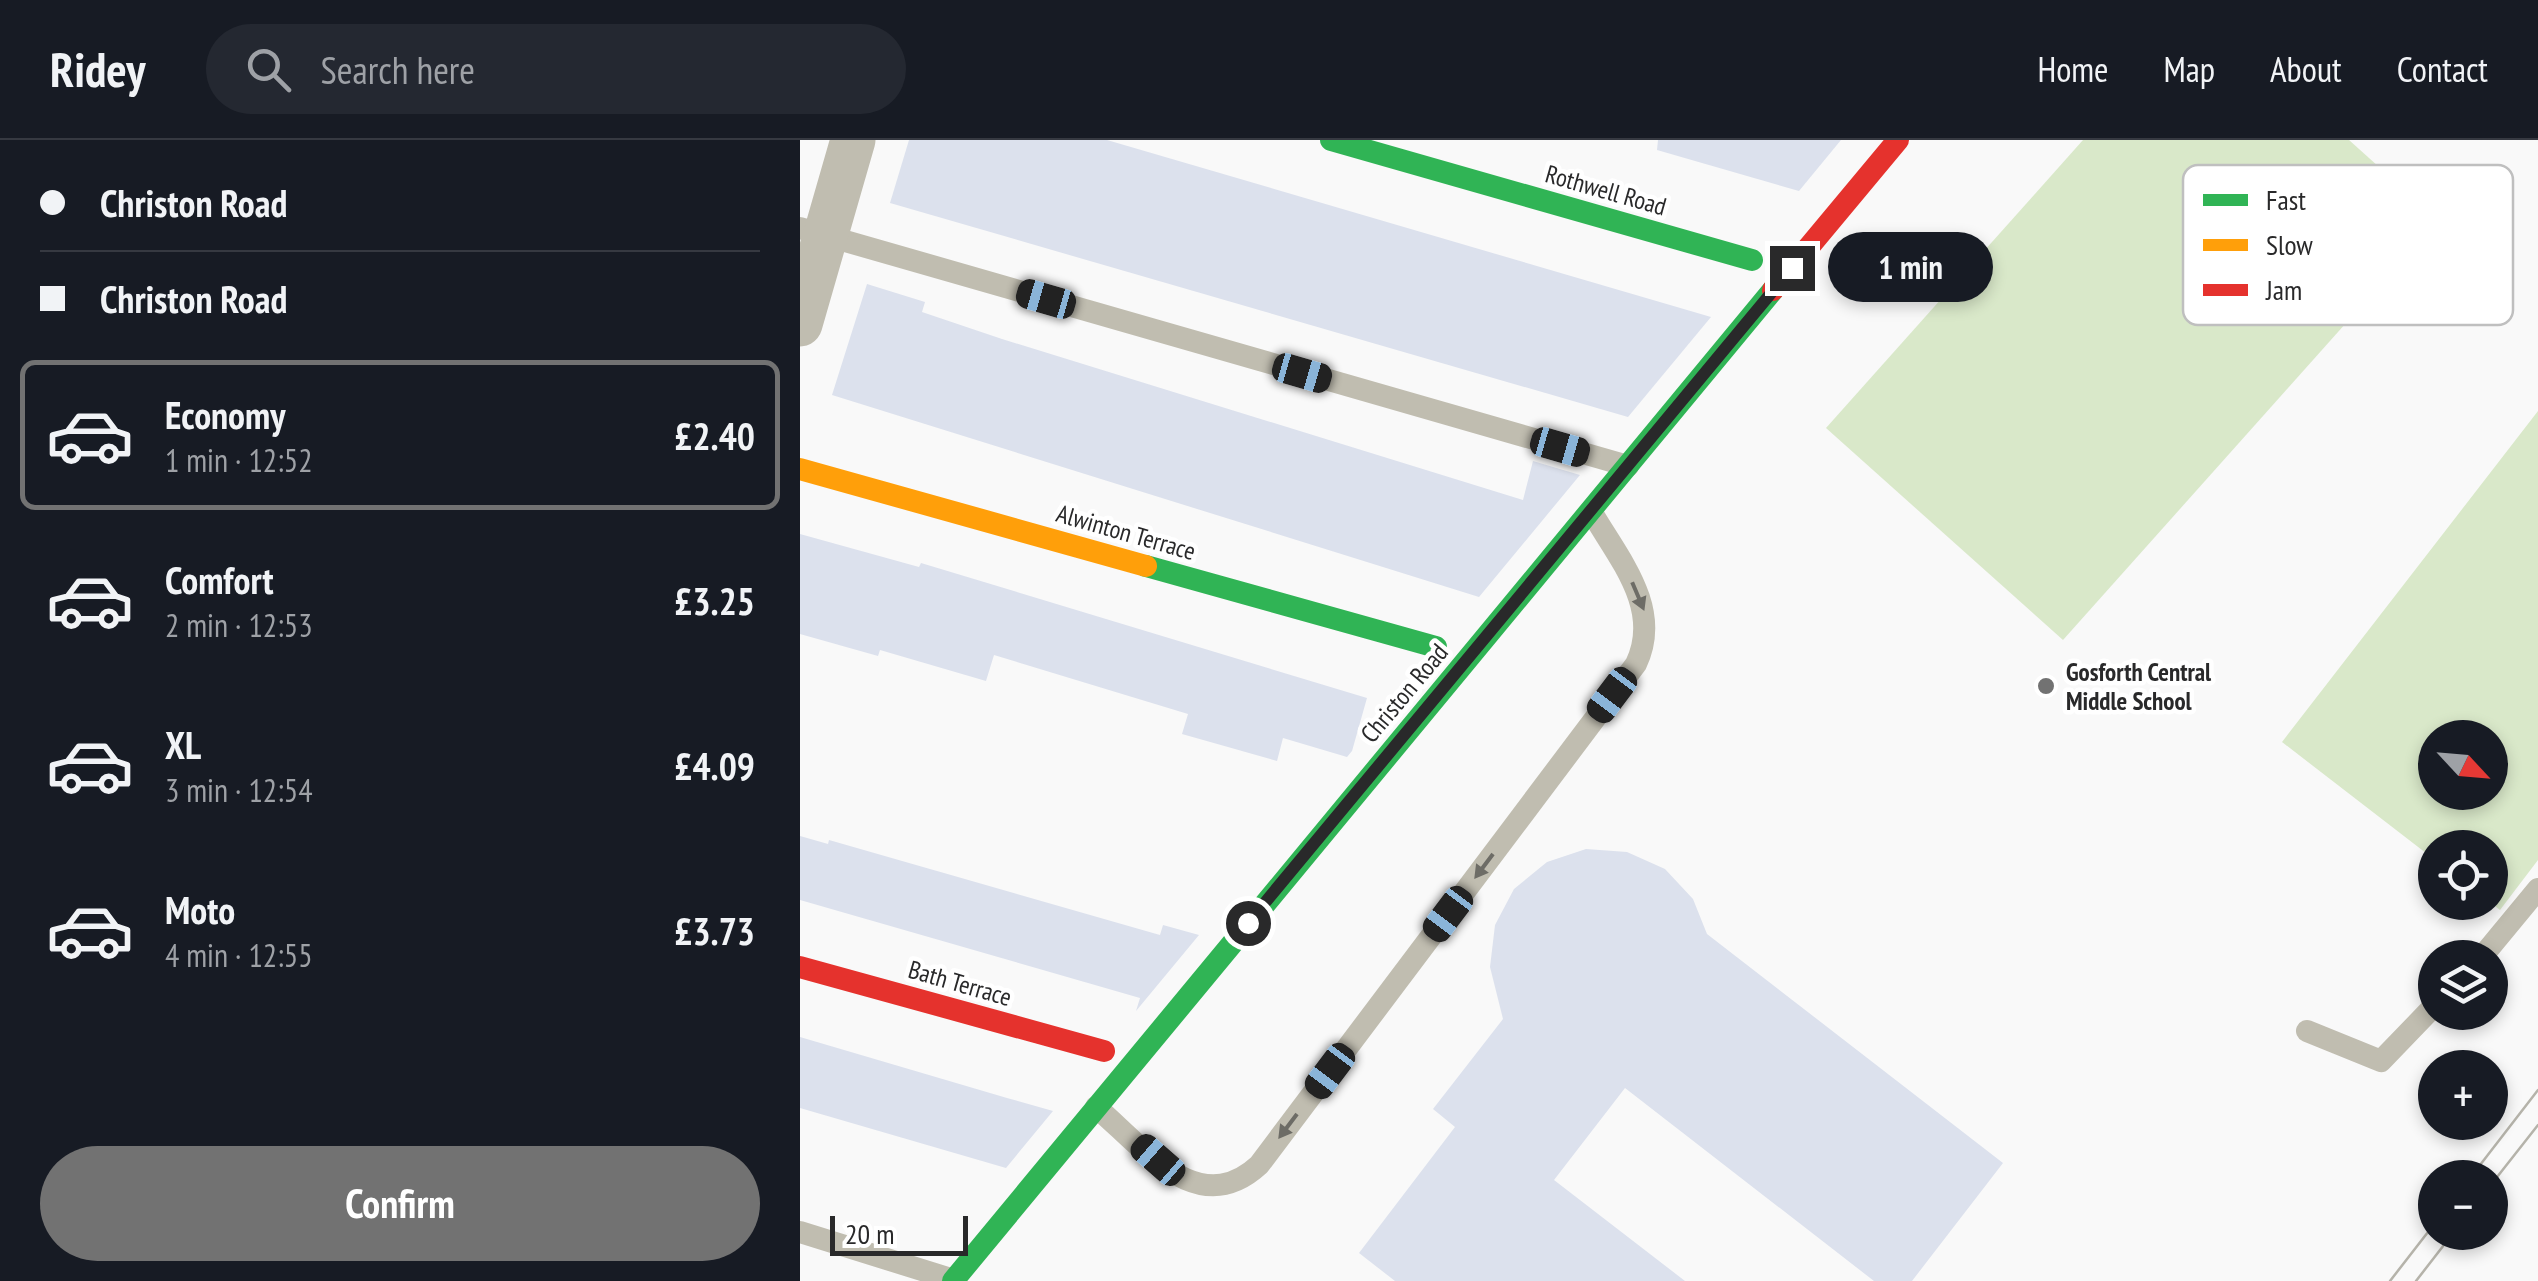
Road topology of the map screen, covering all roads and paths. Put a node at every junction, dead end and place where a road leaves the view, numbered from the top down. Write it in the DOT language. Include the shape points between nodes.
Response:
graph roads {
  1 [pos="854,140"];
  2 [pos="1330,140"];
  3 [pos="1898,140"];
  4 [pos="813,232"];
  5 [pos="1752,260"];
  6 [pos="800,324"];
  7 [pos="1628,466"];
  8 [pos="800,469"];
  9 [pos="1591,511"];
  10 [pos="1436,648"];
  11 [pos="2538,889"];
  12 [pos="2495,940"];
  13 [pos="800,966"];
  14 [pos="2418,1022"];
  15 [pos="2307,1032"];
  16 [pos="1104,1052"];
  17 [pos="1096,1106"];
  18 [pos="800,1232"];
  19 [pos="954,1280"];
  1 -- 4 [label="street"];
  2 -- 5 [label="street, Rothwell Road"];
  3 -- 7 [label="street, Christon Road"];
  4 -- 6 [label="street"];
  4 -- 7 [label="lane"];
  7 -- 9 [label="street, Christon Road"];
  8 -- 10 [label="street, Alwinton Terrace"];
  9 -- 17 [label="street, Christon Road"];
  9 -- 17 [label="lane, one-way" via="1643,600 1644,646 1636,664 1259,1165 1239,1184 1217,1189 1192,1183"];
  11 -- 12 [label="lane"];
  13 -- 16 [label="street, Bath Terrace"];
  14 -- 15 [label="lane" via="2381,1060"];
  17 -- 19 [label="street, Christon Road"];
  18 -- 19 [label="lane"];
}
